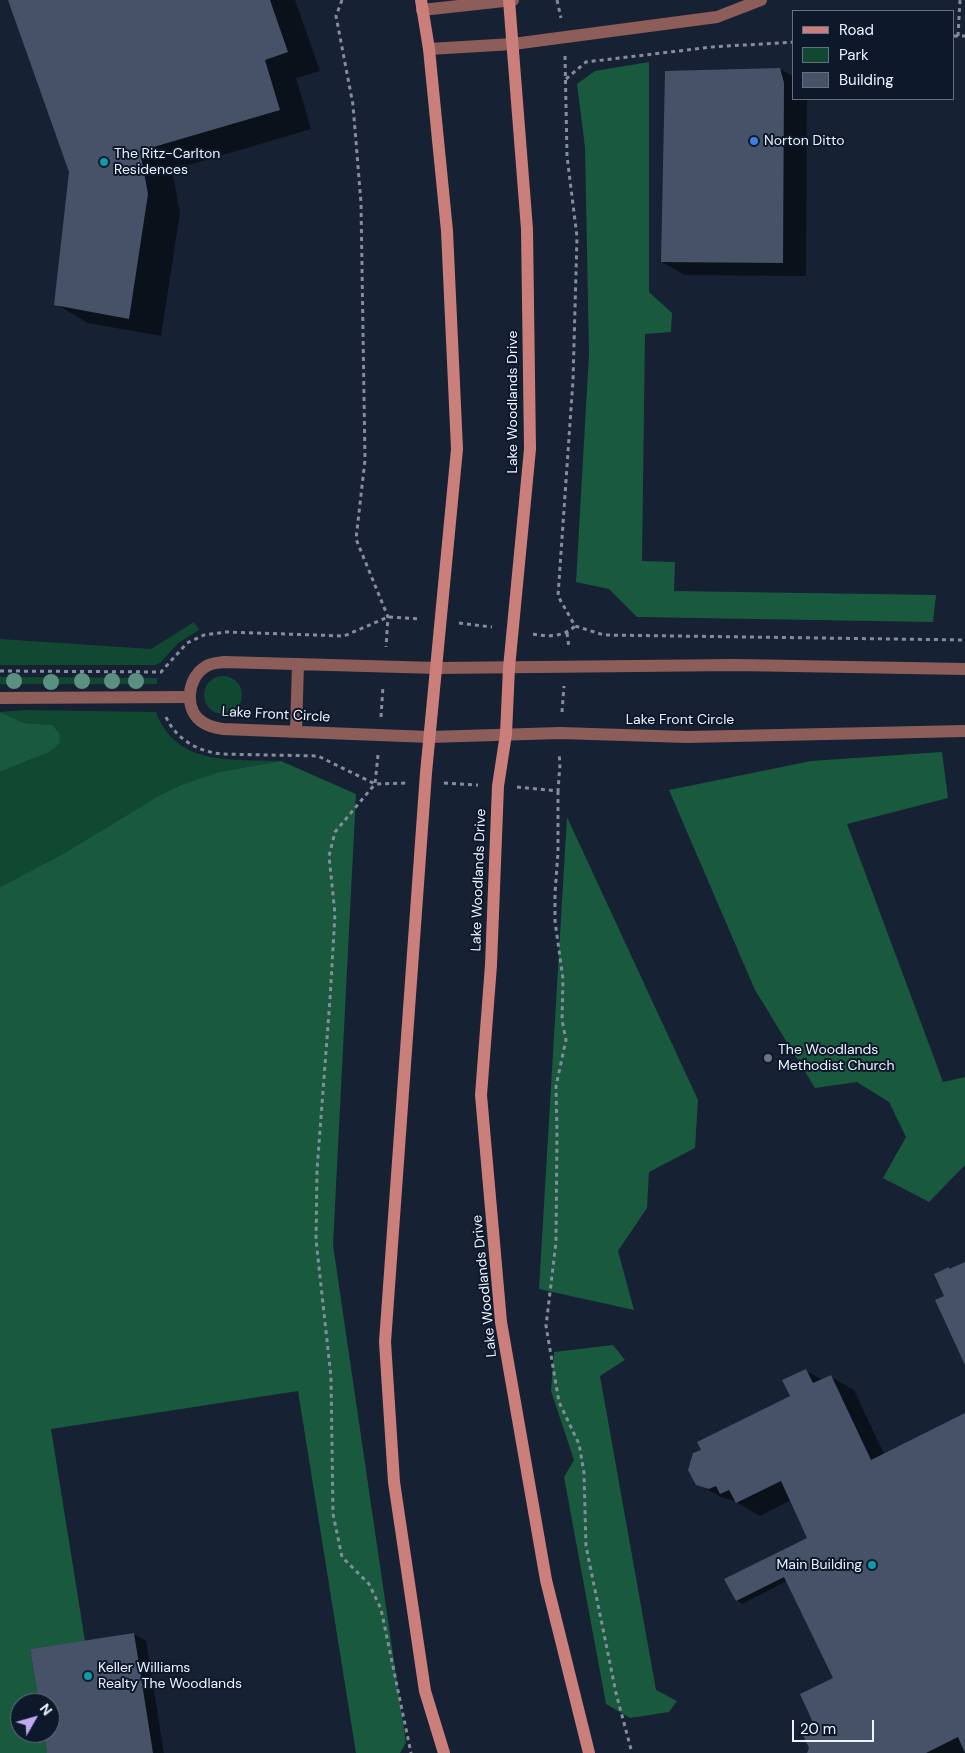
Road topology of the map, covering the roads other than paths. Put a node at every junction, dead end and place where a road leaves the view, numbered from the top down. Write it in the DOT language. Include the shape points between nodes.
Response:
graph roads {
  1 [pos="510,0"];
  2 [pos="761,0"];
  3 [pos="422,5"];
  4 [pos="513,44"];
  5 [pos="429,49"];
  6 [pos="298,664"];
  7 [pos="436,668"];
  8 [pos="509,668"];
  9 [pos="965,669"];
  10 [pos="189,697"];
  11 [pos="0,698"];
  12 [pos="965,731"];
  13 [pos="296,732"];
  14 [pos="506,734"];
  15 [pos="430,737"];
  16 [pos="444,1753"];
  17 [pos="589,1753"];
  1 -- 3 [label="street"];
  1 -- 4 [label="main road, Lake Woodlands Drive"];
  2 -- 4 [label="street" via="717,17"];
  3 -- 5 [label="main road"];
  4 -- 5 [label="street"];
  4 -- 8 [label="main road, Lake Woodlands Drive" via="527,228 530,449"];
  5 -- 7 [label="main road" via="447,231 456,449"];
  6 -- 7 [label="street"];
  6 -- 10 [label="street" via="214,663 205,667 192,682"];
  6 -- 13 [label="street"];
  7 -- 8 [label="street"];
  7 -- 15 [label="main road"];
  8 -- 9 [label="street" via="736,665"];
  8 -- 14 [label="main road, Lake Woodlands Drive"];
  10 -- 11 [label="street"];
  10 -- 13 [label="street, Lake Front Circle" via="196,715 213,727"];
  12 -- 14 [label="street, Lake Front Circle" via="687,737"];
  13 -- 15 [label="street, Lake Front Circle"];
  14 -- 15 [label="street, Lake Front Circle"];
  14 -- 17 [label="main road, Lake Woodlands Drive" via="498,786 481,1095 501,1322 546,1580"];
  15 -- 16 [label="main road" via="384,1342 394,1482 425,1691"];
}
